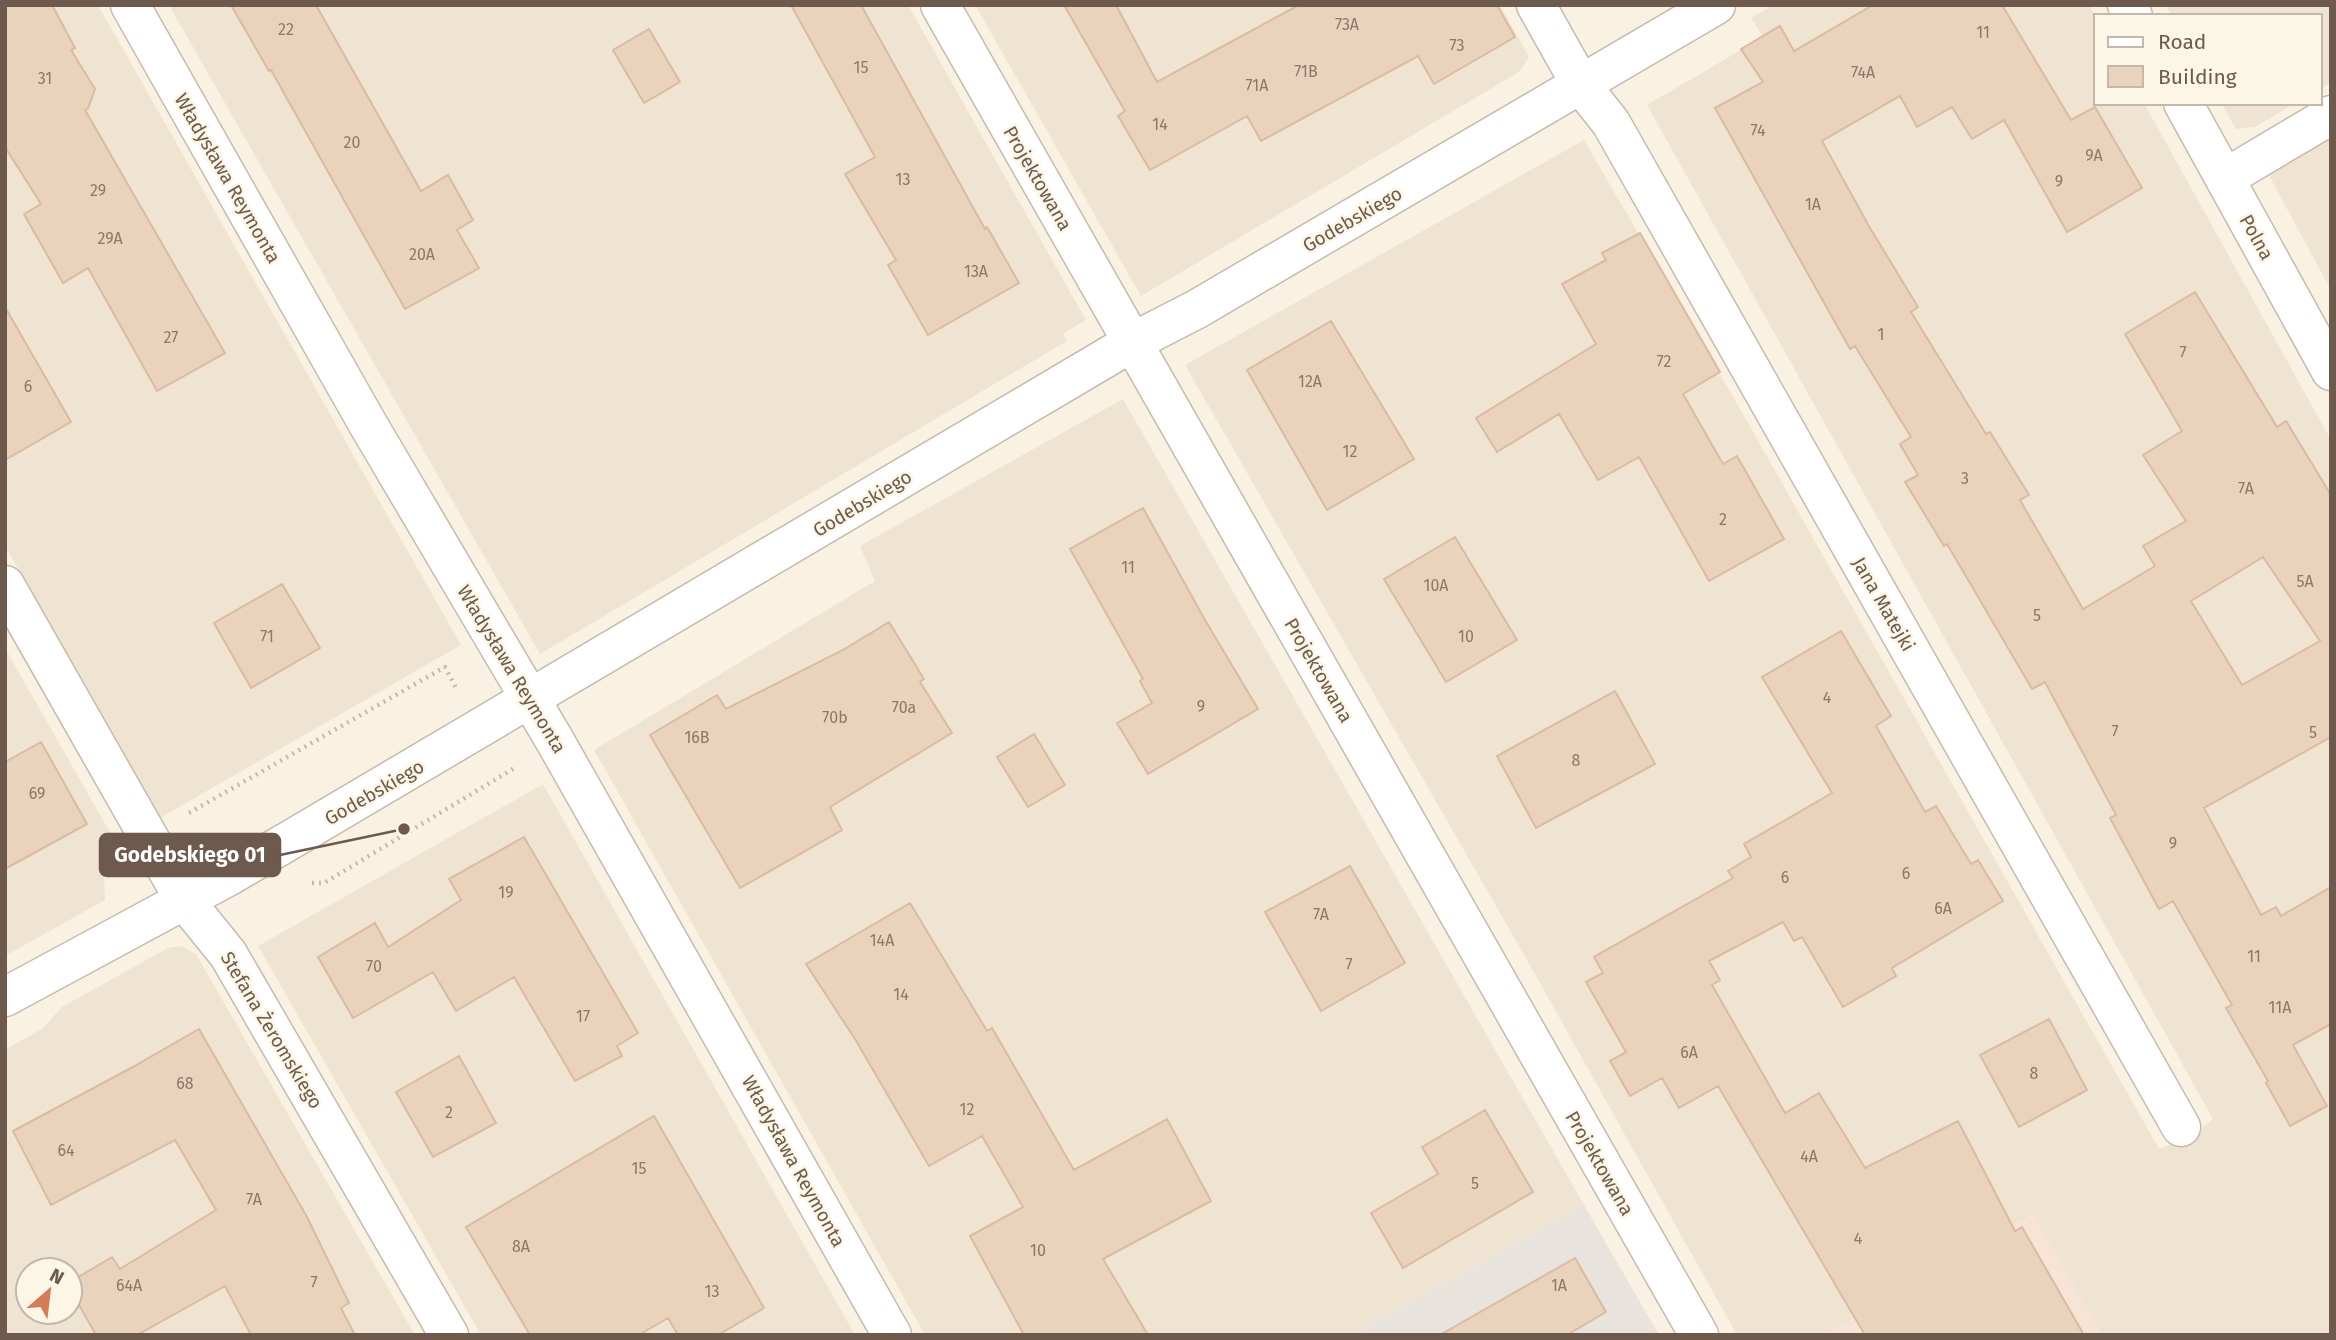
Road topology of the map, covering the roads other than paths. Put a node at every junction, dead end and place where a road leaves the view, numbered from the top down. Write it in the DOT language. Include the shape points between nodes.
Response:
graph roads {
  1 [pos="130,5"];
  2 [pos="940,5"];
  3 [pos="1536,5"];
  4 [pos="1716,5"];
  5 [pos="1581,85"];
  6 [pos="2184,105"];
  7 [pos="2331,115"];
  8 [pos="2225,178"];
  9 [pos="1131,343"];
  10 [pos="2331,371"];
  11 [pos="5,584"];
  12 [pos="529,698"];
  13 [pos="185,901"];
  14 [pos="5,998"];
  15 [pos="2181,1127"];
  16 [pos="449,1335"];
  17 [pos="892,1335"];
  18 [pos="1699,1335"];
  1 -- 12 [label="street, Władysława Reymonta"];
  2 -- 9 [label="street, Projektowana"];
  3 -- 5 [label="street, Jana Matejki"];
  4 -- 5 [label="street, Godebskiego"];
  5 -- 9 [label="street, Godebskiego"];
  5 -- 15 [label="street, Jana Matejki" via="1611,124"];
  6 -- 8 [label="street, Polna"];
  7 -- 8 [label="street"];
  8 -- 10 [label="street, Polna"];
  9 -- 12 [label="street, Godebskiego"];
  9 -- 18 [label="street, Projektowana"];
  11 -- 13 [label="street, Stefana Żeromskiego"];
  12 -- 13 [label="street, Godebskiego"];
  12 -- 17 [label="street, Władysława Reymonta"];
  13 -- 14 [label="street, Godebskiego"];
  13 -- 16 [label="street, Stefana Żeromskiego" via="228,954"];
}
